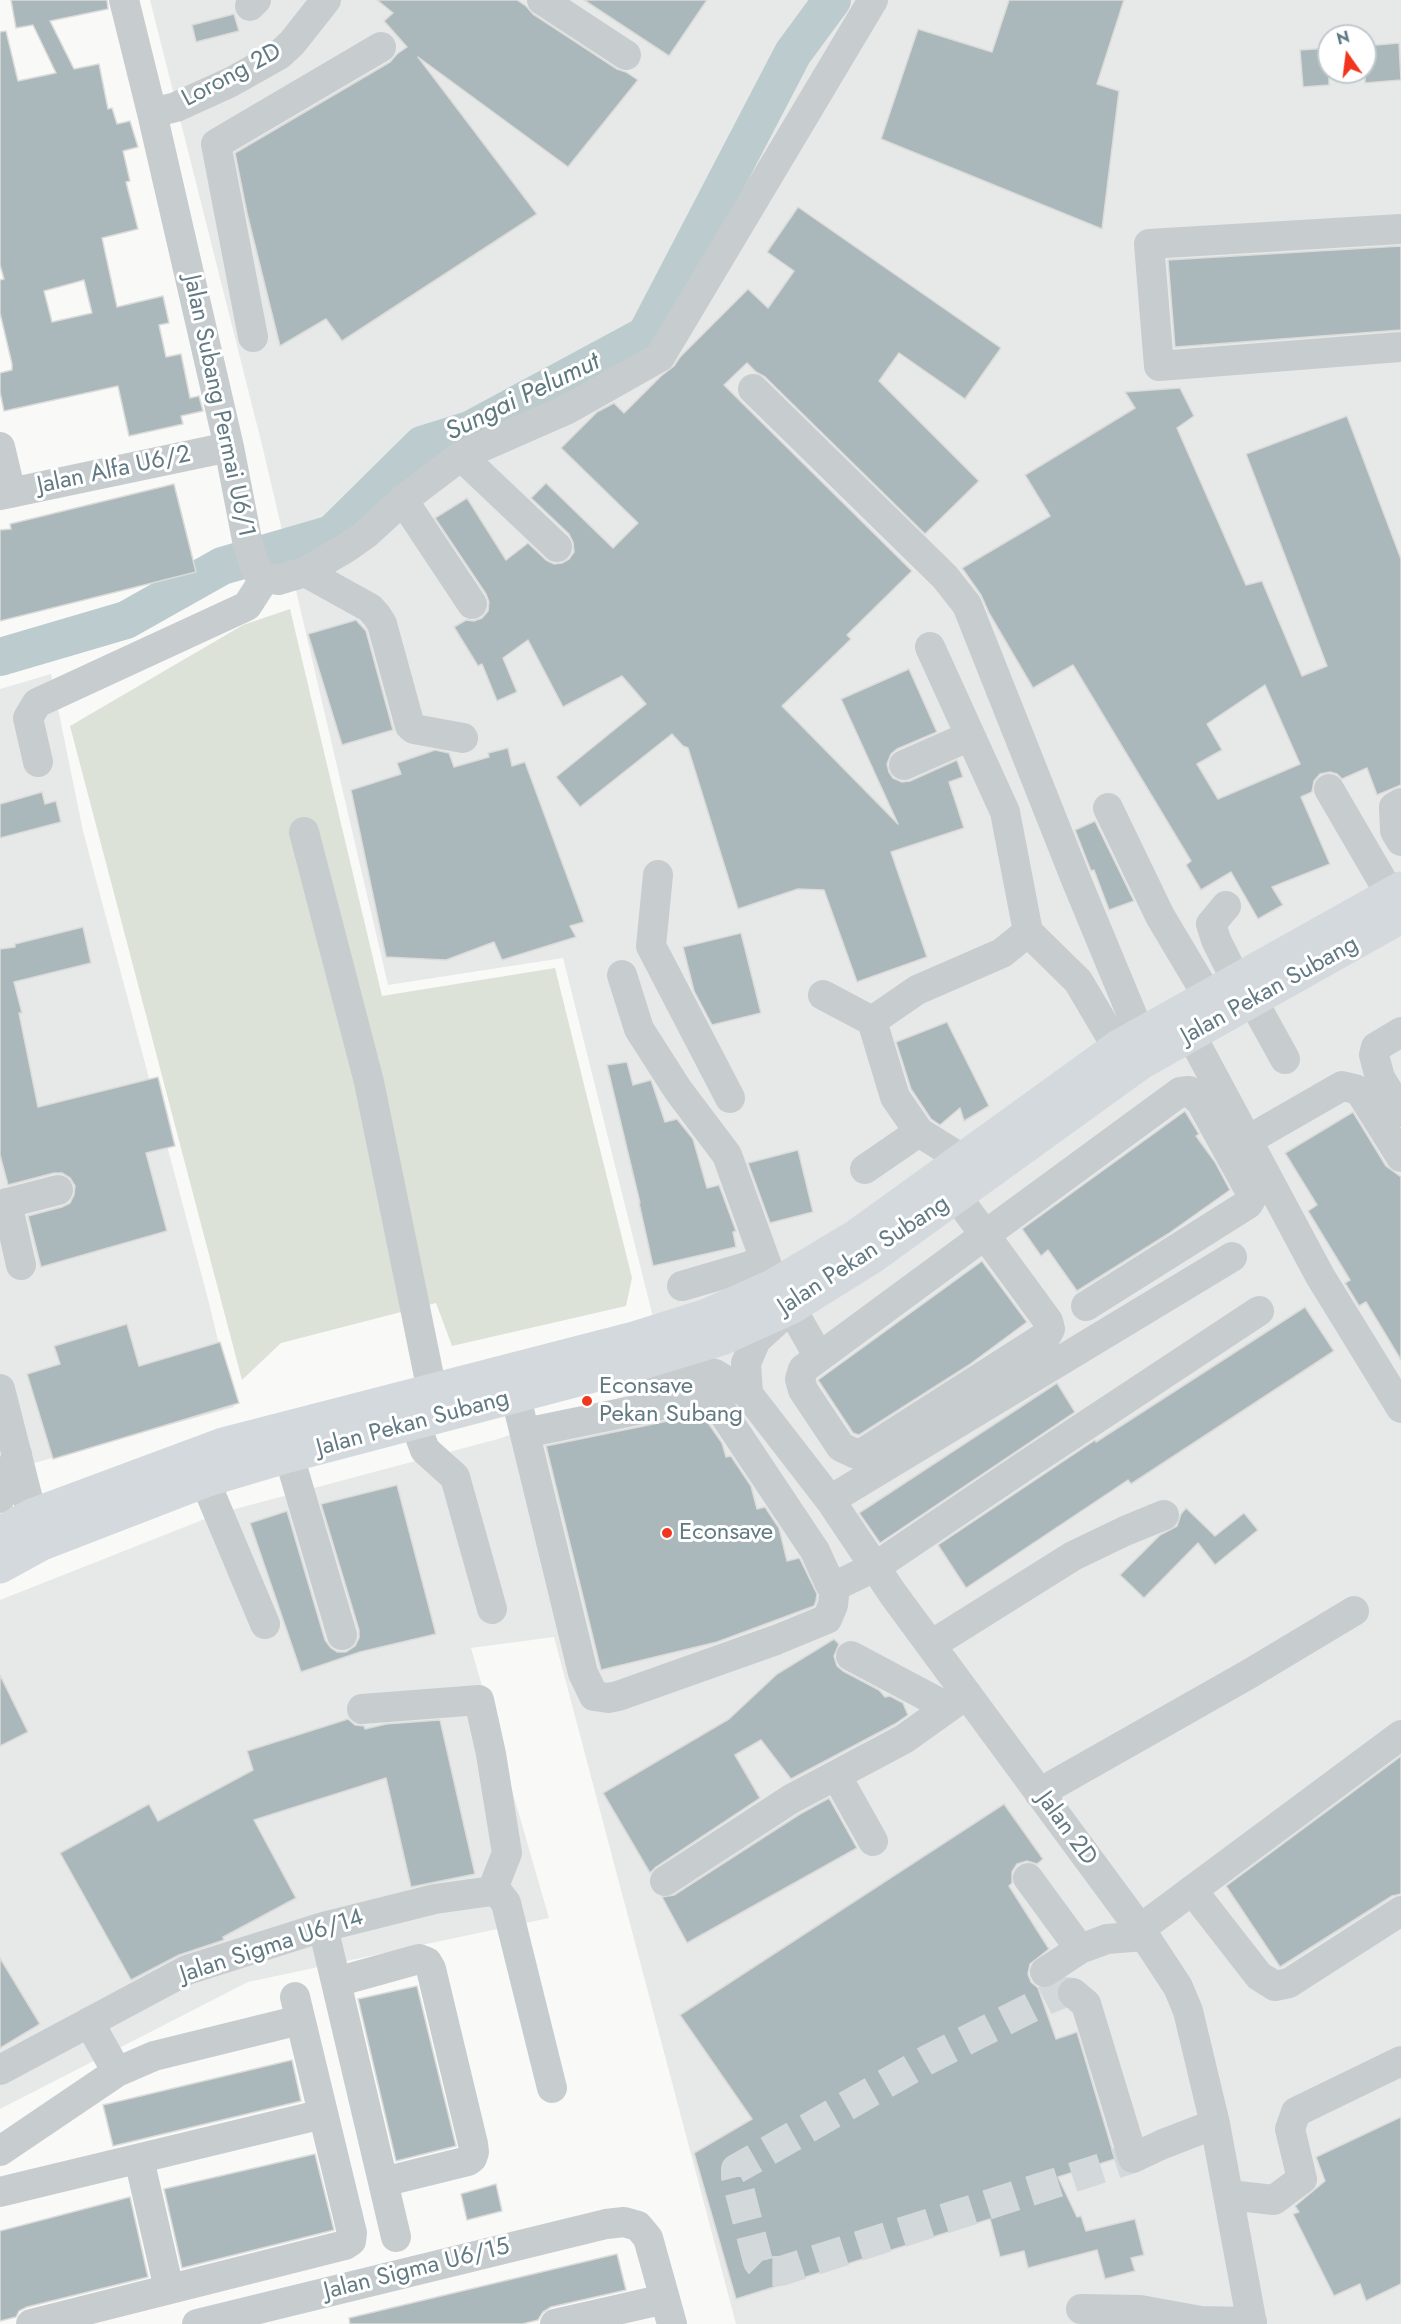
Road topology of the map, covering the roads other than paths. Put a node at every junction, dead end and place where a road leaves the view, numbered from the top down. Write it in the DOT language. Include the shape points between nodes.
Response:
graph roads {
  1 [pos="124,0"];
  2 [pos="326,0"];
  3 [pos="542,0"];
  4 [pos="873,0"];
  5 [pos="381,47"];
  6 [pos="626,55"];
  7 [pos="269,62"];
  8 [pos="231,82"];
  9 [pos="286,102"];
  10 [pos="152,113"];
  11 [pos="246,126"];
  12 [pos="1401,229"];
  13 [pos="252,337"];
  14 [pos="1401,347"];
  15 [pos="753,389"];
  16 [pos="0,447"];
  17 [pos="229,447"];
  18 [pos="461,456"];
  19 [pos="6,494"];
  20 [pos="403,500"];
  21 [pos="557,547"];
  22 [pos="305,572"];
  23 [pos="261,574"];
  24 [pos="472,604"];
  25 [pos="930,647"];
  26 [pos="970,736"];
  27 [pos="463,738"];
  28 [pos="38,762"];
  29 [pos="904,765"];
  30 [pos="1329,789"];
  31 [pos="1401,803"];
  32 [pos="1108,808"];
  33 [pos="304,832"];
  34 [pos="1401,841"];
  35 [pos="658,875"];
  36 [pos="1397,900"];
  37 [pos="1226,906"];
  38 [pos="1028,932"];
  39 [pos="622,975"];
  40 [pos="1244,990"];
  41 [pos="823,995"];
  42 [pos="1207,995"];
  43 [pos="872,1020"];
  44 [pos="1401,1032"];
  45 [pos="1191,1035"];
  46 [pos="1128,1041"];
  47 [pos="1285,1059"];
  48 [pos="738,1068"];
  49 [pos="730,1098"];
  50 [pos="1401,1112"];
  51 [pos="919,1132"];
  52 [pos="1248,1140"];
  53 [pos="1401,1157"];
  54 [pos="962,1159"];
  55 [pos="730,1164"];
  56 [pos="865,1169"];
  57 [pos="57,1190"];
  58 [pos="956,1197"];
  59 [pos="3,1204"];
  60 [pos="986,1235"];
  61 [pos="1232,1257"];
  62 [pos="21,1264"];
  63 [pos="776,1283"];
  64 [pos="682,1286"];
  65 [pos="1086,1306"];
  66 [pos="1259,1311"];
  67 [pos="819,1357"];
  68 [pos="639,1364"];
  69 [pos="0,1389"];
  70 [pos="432,1390"];
  71 [pos="748,1394"];
  72 [pos="516,1397"];
  73 [pos="1401,1408"];
  74 [pos="415,1423"];
  75 [pos="525,1433"];
  76 [pos="16,1454"];
  77 [pos="289,1456"];
  78 [pos="205,1481"];
  79 [pos="0,1498"];
  80 [pos="830,1500"];
  81 [pos="32,1515"];
  82 [pos="1164,1515"];
  83 [pos="0,1533"];
  84 [pos="0,1567"];
  85 [pos="875,1567"];
  86 [pos="835,1586"];
  87 [pos="492,1609"];
  88 [pos="1354,1611"];
  89 [pos="264,1624"];
  90 [pos="342,1635"];
  91 [pos="930,1645"];
  92 [pos="851,1656"];
  93 [pos="957,1700"];
  94 [pos="362,1709"];
  95 [pos="1401,1735"];
  96 [pos="837,1775"];
  97 [pos="1040,1793"];
  98 [pos="873,1841"];
  99 [pos="1028,1878"];
  100 [pos="665,1881"];
  101 [pos="1192,1890"];
  102 [pos="492,1891"];
  103 [pos="1401,1911"];
  104 [pos="323,1927"];
  105 [pos="1142,1933"];
  106 [pos="1080,1949"];
  107 [pos="1045,1972"];
  108 [pos="336,1982"];
  109 [pos="1073,1993"];
  110 [pos="89,2022"];
  111 [pos="1401,2061"];
  112 [pos="0,2070"];
  113 [pos="117,2073"];
  114 [pos="552,2088"];
  115 [pos="323,2114"];
  116 [pos="1215,2124"];
  117 [pos="0,2151"];
  118 [pos="139,2158"];
  119 [pos="383,2182"];
  120 [pos="0,2192"];
  121 [pos="1229,2195"];
  122 [pos="396,2237"];
  123 [pos="169,2289"];
  124 [pos="1081,2309"];
  125 [pos="668,2311"];
  126 [pos="299,2312"];
  127 [pos="1252,2323"];
  128 [pos="31,2324"];
  129 [pos="197,2324"];
  130 [pos="555,2324"];
  1 -- 10 [label="street, Jalan Subang Permai U6/1"];
  2 -- 7 [label="street, Lorong 2D" via="292,43"];
  3 -- 6 [label="street"];
  4 -- 18 [label="street" via="660,357 568,409"];
  5 -- 9 [label="street"];
  7 -- 8 [label="street, Lorong 2D"];
  7 -- 9 [label="street"];
  8 -- 10 [label="street, Lorong 2D" via="176,107"];
  8 -- 11 [label="street"];
  9 -- 11 [label="street"];
  10 -- 17 [label="street, Jalan Subang Permai U6/1"];
  11 -- 13 [label="street" via="216,144"];
  12 -- 14 [label="street" via="1149,244 1159,366"];
  15 -- 46 [label="street" via="945,577 967,605 1077,882"];
  16 -- 19 [label="street"];
  17 -- 19 [label="street, Jalan Alfa U6/2"];
  17 -- 23 [label="street, Jalan Subang Permai U6/1" via="247,540"];
  18 -- 20 [label="street"];
  18 -- 21 [label="street"];
  20 -- 22 [label="street" via="346,549"];
  20 -- 24 [label="street"];
  22 -- 23 [label="street" via="278,580"];
  22 -- 27 [label="street" via="370,608 377,616 410,726"];
  23 -- 28 [label="street" via="247,606 37,703 28,718"];
  25 -- 26 [label="street"];
  26 -- 29 [label="street"];
  26 -- 38 [label="street" via="1005,812"];
  30 -- 36 [label="street"];
  31 -- 34 [label="street" via="1394,807 1395,831"];
  32 -- 42 [label="street" via="1160,916"];
  33 -- 70 [label="street" via="369,1082"];
  35 -- 49 [label="street" via="651,946"];
  36 -- 40 [label="main road, Jalan Pekan Subang"];
  37 -- 40 [label="street" via="1211,924"];
  38 -- 43 [label="street" via="1002,954 917,990"];
  38 -- 46 [label="street" via="1078,981"];
  39 -- 55 [label="street" via="639,1029"];
  40 -- 42 [label="main road, Jalan Pekan Subang"];
  40 -- 45 [label="main road, Jalan Pekan Subang"];
  40 -- 47 [label="street"];
  41 -- 43 [label="street"];
  42 -- 46 [label="main road, Jalan Pekan Subang"];
  43 -- 51 [label="street" via="894,1097"];
  44 -- 50 [label="street" via="1376,1047 1374,1055 1380,1078"];
  45 -- 52 [label="street"];
  45 -- 58 [label="main road, Jalan Pekan Subang" via="1141,1063"];
  46 -- 54 [label="main road, Jalan Pekan Subang"];
  48 -- 49 [label="street"];
  49 -- 55 [label="street"];
  51 -- 54 [label="street"];
  51 -- 56 [label="street"];
  52 -- 53 [label="street" via="1342,1086 1361,1093"];
  52 -- 73 [label="street" via="1320,1276"];
  54 -- 63 [label="main road, Jalan Pekan Subang" via="854,1237"];
  55 -- 63 [label="street"];
  57 -- 59 [label="street"];
  58 -- 60 [label="street"];
  58 -- 63 [label="main road, Jalan Pekan Subang" via="871,1258"];
  59 -- 62 [label="street"];
  60 -- 65 [label="street" via="1180,1092 1189,1091 1201,1102 1251,1199"];
  60 -- 67 [label="street"];
  60 -- 67 [label="street" via="1048,1321 1050,1329 1046,1336 856,1454 841,1447 804,1390 800,1379 803,1369"];
  61 -- 80 [label="street"];
  63 -- 64 [label="street" via="750,1266"];
  63 -- 67 [label="street"];
  63 -- 68 [label="main road, Jalan Pekan Subang" via="722,1339"];
  63 -- 70 [label="main road, Jalan Pekan Subang" via="707,1315 634,1338"];
  63 -- 71 [label="street" via="746,1363"];
  66 -- 85 [label="street"];
  68 -- 71 [label="street, Jalan 2D" via="688,1366 715,1374"];
  68 -- 72 [label="main road, Jalan Pekan Subang"];
  69 -- 76 [label="street"];
  70 -- 81 [label="main road, Jalan Pekan Subang" via="223,1444"];
  71 -- 80 [label="street, Jalan 2D"];
  72 -- 74 [label="main road, Jalan Pekan Subang"];
  72 -- 75 [label="street"];
  74 -- 77 [label="main road, Jalan Pekan Subang"];
  74 -- 87 [label="street" via="425,1450 455,1477"];
  75 -- 86 [label="street" via="705,1396 711,1398 814,1551 830,1584"];
  75 -- 86 [label="street" via="583,1673 594,1696 618,1695 827,1619 834,1605"];
  76 -- 79 [label="street"];
  76 -- 81 [label="street"];
  77 -- 78 [label="main road, Jalan Pekan Subang"];
  77 -- 90 [label="street"];
  78 -- 84 [label="main road, Jalan Pekan Subang" via="42,1544"];
  78 -- 89 [label="street"];
  80 -- 85 [label="street, Jalan 2D"];
  81 -- 83 [label="main road, Jalan Pekan Subang"];
  82 -- 91 [label="street" via="1073,1556"];
  85 -- 86 [label="street"];
  85 -- 91 [label="street, Jalan 2D"];
  88 -- 97 [label="street"];
  91 -- 93 [label="street, Jalan 2D"];
  92 -- 93 [label="street"];
  93 -- 96 [label="street" via="904,1739"];
  93 -- 97 [label="street, Jalan 2D"];
  94 -- 102 [label="street" via="479,1700 507,1853"];
  95 -- 101 [label="street"];
  96 -- 98 [label="street"];
  96 -- 100 [label="street" via="791,1799"];
  97 -- 105 [label="street, Jalan 2D"];
  99 -- 106 [label="street"];
  101 -- 103 [label="street" via="1259,1976 1275,1986 1289,1983"];
  101 -- 105 [label="street"];
  102 -- 104 [label="street, Jalan Sigma U6/14" via="435,1899"];
  102 -- 114 [label="street" via="506,1903"];
  104 -- 108 [label="street"];
  104 -- 110 [label="street, Jalan Sigma U6/14" via="187,1970"];
  105 -- 106 [label="street"];
  105 -- 116 [label="street, Jalan 2D" via="1178,1987 1188,2011"];
  106 -- 107 [label="street"];
  108 -- 119 [label="street"];
  108 -- 119 [label="street" via="419,1959 427,1962 470,2133 474,2152 468,2161"];
  109 -- 116 [label="street" via="1086,2004 1133,2158"];
  110 -- 112 [label="street, Jalan Sigma U6/14"];
  110 -- 113 [label="street"];
  111 -- 121 [label="street" via="1296,2112 1290,2129 1302,2180 1274,2200"];
  113 -- 115 [label="street" via="154,2056 298,2008"];
  113 -- 117 [label="street"];
  115 -- 118 [label="street"];
  115 -- 123 [label="street" via="351,2241"];
  116 -- 121 [label="street, Jalan 2D"];
  118 -- 120 [label="street"];
  118 -- 123 [label="street"];
  119 -- 122 [label="street"];
  121 -- 127 [label="street, Jalan 2D"];
  123 -- 128 [label="street"];
  124 -- 127 [label="street" via="1140,2310 1201,2321"];
  125 -- 126 [label="street, Jalan Sigma U6/15" via="648,2238 638,2226 624,2222"];
  125 -- 130 [label="street"];
  126 -- 129 [label="street, Jalan Sigma U6/15"];
}
